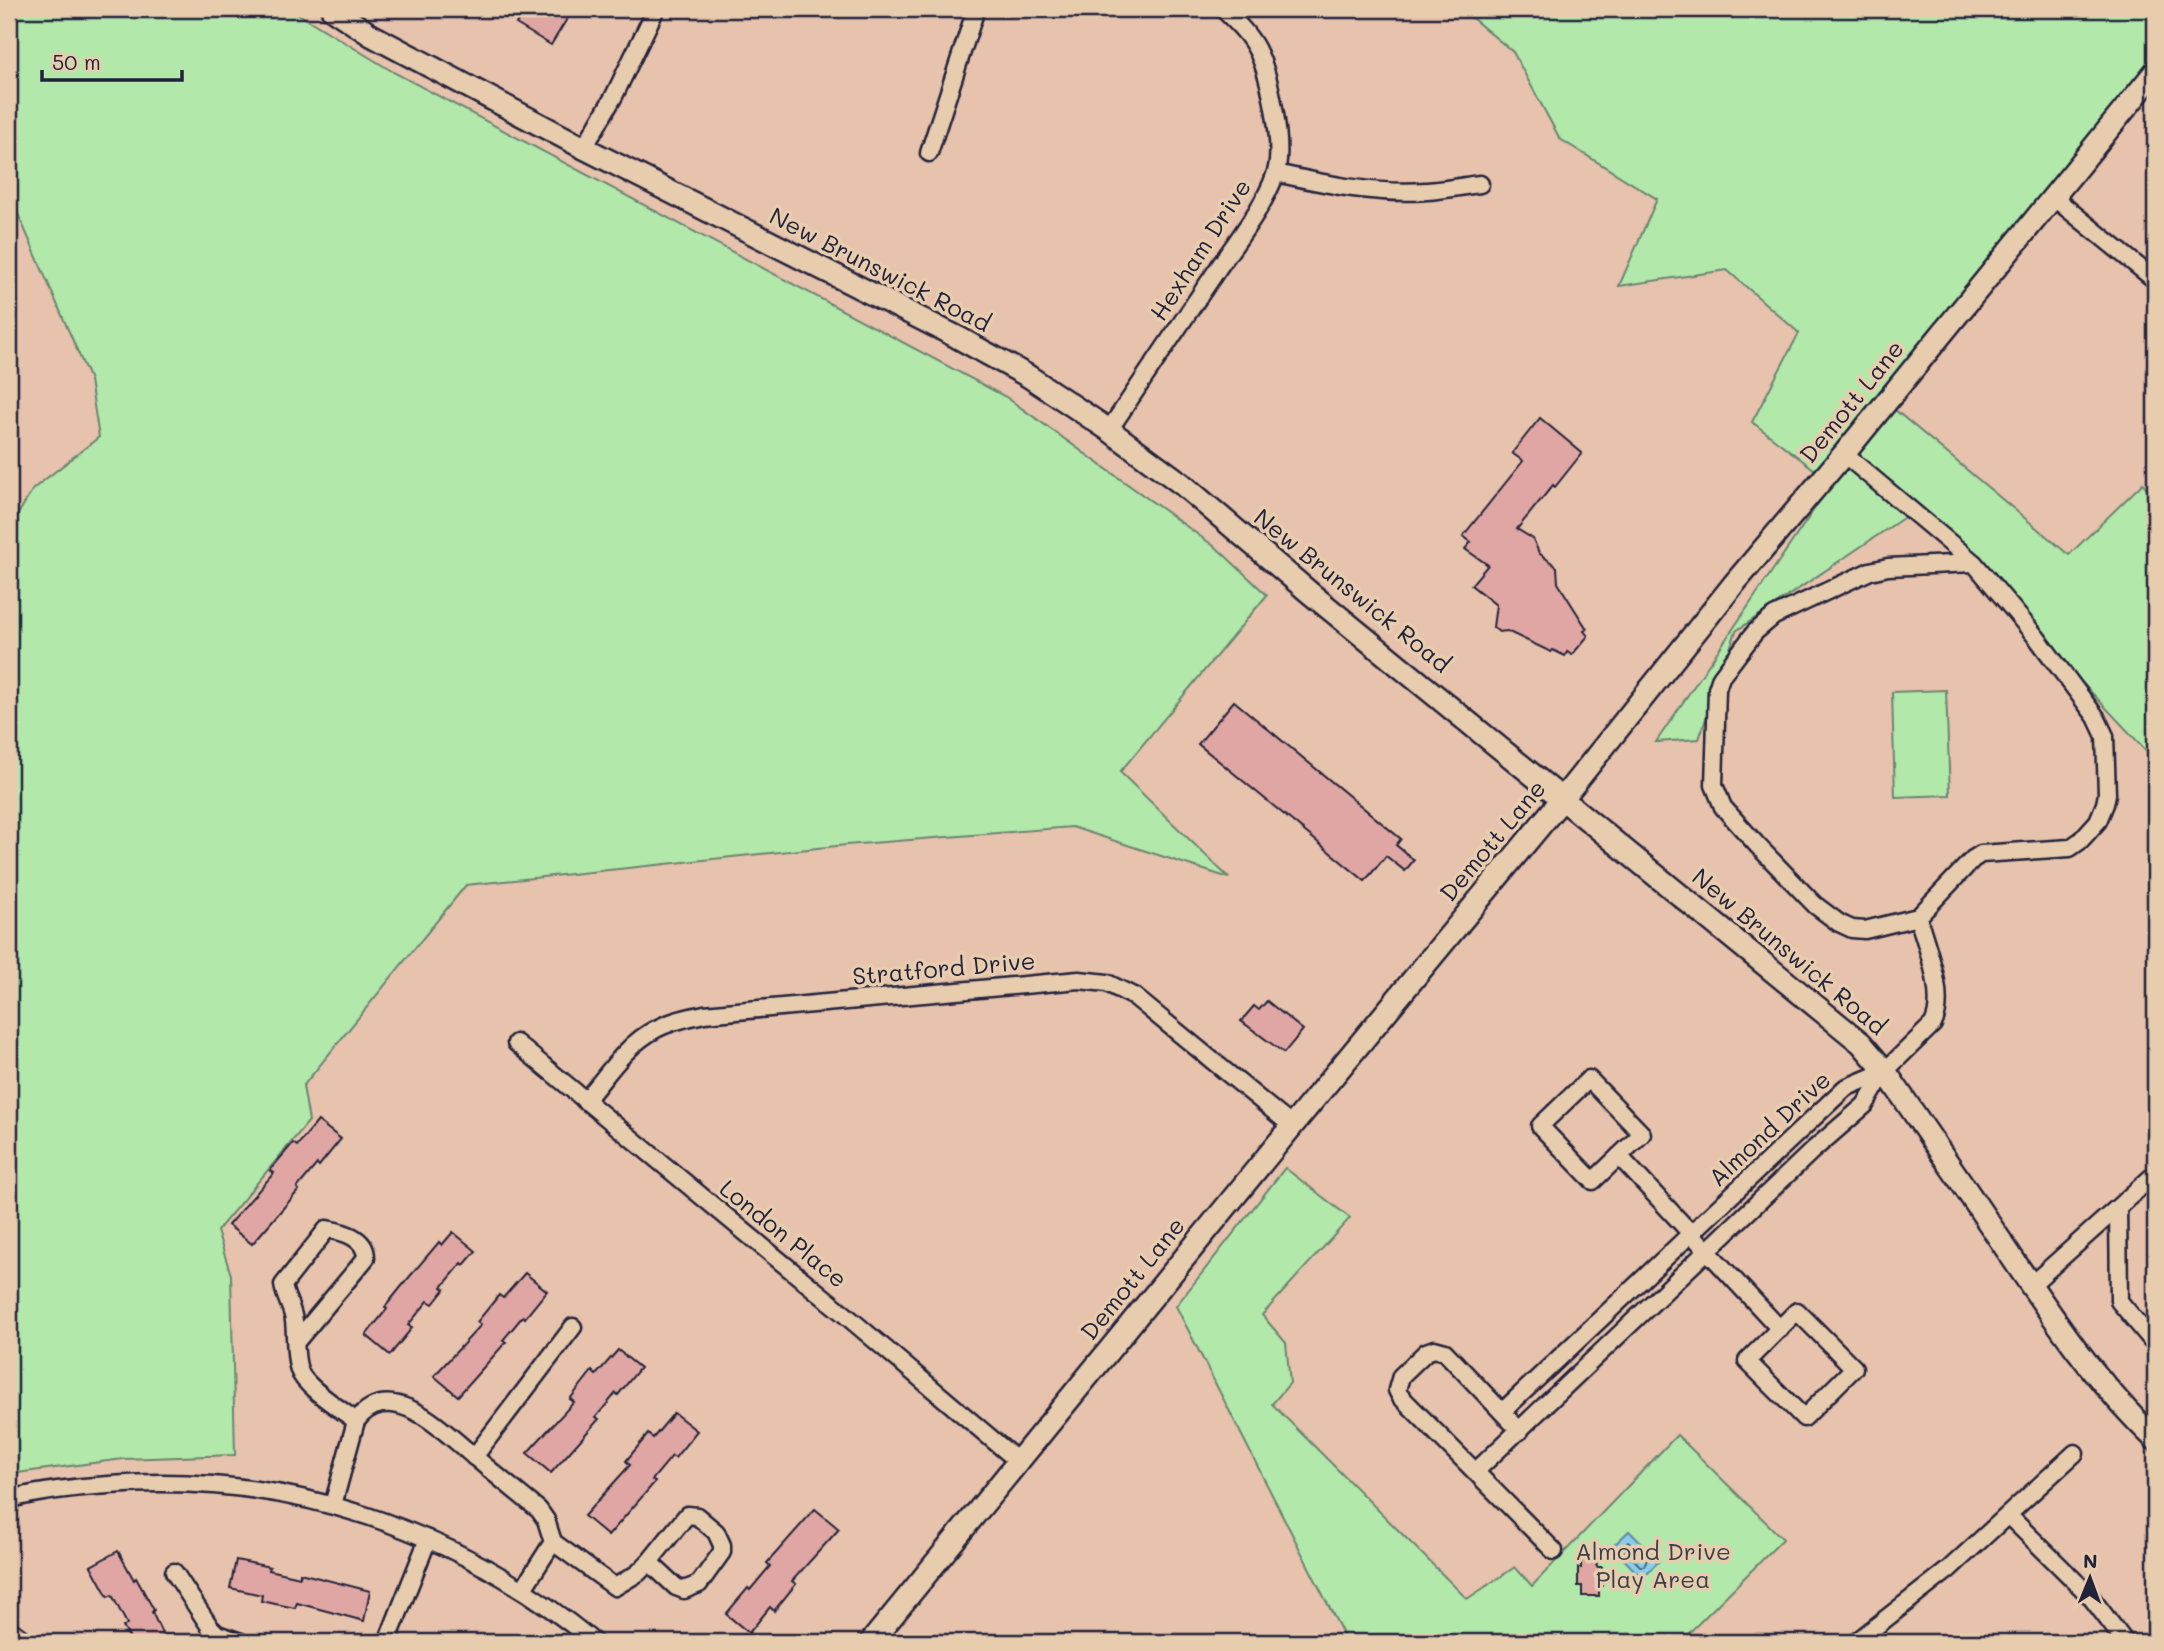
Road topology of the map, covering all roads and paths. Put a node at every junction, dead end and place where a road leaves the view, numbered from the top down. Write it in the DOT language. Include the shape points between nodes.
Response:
graph roads {
  1 [pos="332,9"];
  2 [pos="656,9"];
  3 [pos="976,9"];
  4 [pos="1223,9"];
  5 [pos="2155,72"];
  6 [pos="584,148"];
  7 [pos="929,153"];
  8 [pos="1276,173"];
  9 [pos="1480,184"];
  10 [pos="2053,197"];
  11 [pos="2155,280"];
  12 [pos="1110,430"];
  13 [pos="1844,454"];
  14 [pos="1974,563"];
  15 [pos="1563,798"];
  16 [pos="1917,916"];
  17 [pos="516,1043"];
  18 [pos="1885,1071"];
  19 [pos="585,1101"];
  20 [pos="1292,1126"];
  21 [pos="1619,1156"];
  22 [pos="2155,1174"];
  23 [pos="2118,1208"];
  24 [pos="1691,1235"];
  25 [pos="1707,1252"];
  26 [pos="2031,1285"];
  27 [pos="573,1327"];
  28 [pos="1780,1329"];
  29 [pos="296,1342"];
  30 [pos="2155,1344"];
  31 [pos="1502,1412"];
  32 [pos="356,1421"];
  33 [pos="1520,1431"];
  34 [pos="2155,1438"];
  35 [pos="2075,1453"];
  36 [pos="474,1457"];
  37 [pos="1019,1462"];
  38 [pos="1476,1471"];
  39 [pos="9,1499"];
  40 [pos="332,1505"];
  41 [pos="2009,1516"];
  42 [pos="428,1539"];
  43 [pos="553,1542"];
  44 [pos="1554,1551"];
  45 [pos="649,1562"];
  46 [pos="174,1572"];
  47 [pos="523,1589"];
  48 [pos="241,1642"];
  49 [pos="387,1642"];
  50 [pos="594,1642"];
  51 [pos="871,1642"];
  52 [pos="1856,1642"];
  53 [pos="2125,1642"];
  1 -- 6 [label="street, New Brunswick Road" via="371,35"];
  2 -- 6 [label="street"];
  3 -- 7 [label="street"];
  4 -- 8 [label="street, Hexham Drive" via="1256,48 1266,72 1278,139"];
  5 -- 10 [label="street, Demott Lane"];
  6 -- 12 [label="street, New Brunswick Road" via="957,337 1028,376"];
  8 -- 9 [label="street" via="1382,192"];
  8 -- 12 [label="street, Hexham Drive" via="1250,222"];
  10 -- 11 [label="street"];
  10 -- 13 [label="street, Demott Lane"];
  12 -- 15 [label="street, New Brunswick Road"];
  13 -- 14 [label="street"];
  13 -- 15 [label="street, Demott Lane"];
  14 -- 16 [label="street" via="2095,717 2105,736 2107,794 2098,821 2070,848 1981,854"];
  14 -- 16 [label="street" via="1870,571 1774,616 1755,632 1717,689 1714,785 1723,807 1815,905 1839,923 1864,930"];
  15 -- 18 [label="street, New Brunswick Road" via="1851,1035"];
  15 -- 20 [label="street, Demott Lane"];
  16 -- 18 [label="street" via="1938,993 1936,1018"];
  17 -- 19 [label="street, London Place"];
  18 -- 24 [label="street, Almond Drive" via="1845,1088"];
  18 -- 25 [label="street, Almond Drive" via="1864,1105"];
  18 -- 26 [label="street, New Brunswick Road"];
  19 -- 20 [label="street, Stratford Drive" via="634,1044 671,1022 704,1014 1079,980 1107,983 1135,996"];
  19 -- 37 [label="street, London Place"];
  20 -- 37 [label="street, Demott Lane"];
  21 -- 21 [label="street" via="1642,1134 1589,1079 1540,1126 1592,1181"];
  21 -- 24 [label="street"];
  22 -- 23 [label="street"];
  23 -- 26 [label="street"];
  23 -- 30 [label="street" via="2119,1301"];
  24 -- 25 [label="street"];
  24 -- 31 [label="street, Almond Drive"];
  25 -- 28 [label="street"];
  25 -- 33 [label="street, Almond Drive"];
  26 -- 34 [label="street, New Brunswick Road" via="2098,1375"];
  27 -- 36 [label="street"];
  28 -- 28 [label="street" via="1747,1361 1804,1418 1854,1368 1797,1311"];
  29 -- 29 [label="street" via="294,1317 283,1285 327,1229 348,1233 362,1244 366,1258"];
  29 -- 32 [label="street" via="300,1374"];
  31 -- 33 [label="street"];
  31 -- 38 [label="street" via="1441,1349 1426,1352 1401,1376 1400,1396"];
  32 -- 36 [label="street" via="365,1410 378,1405 403,1406 430,1419"];
  32 -- 40 [label="street"];
  33 -- 38 [label="street, Almond Drive"];
  35 -- 41 [label="street"];
  36 -- 43 [label="street" via="539,1510"];
  37 -- 51 [label="street, Demott Lane"];
  38 -- 44 [label="street"];
  39 -- 40 [label="street" via="63,1488 181,1482 273,1492"];
  40 -- 42 [label="street"];
  41 -- 52 [label="street"];
  41 -- 53 [label="street" via="2090,1596"];
  42 -- 47 [label="street"];
  42 -- 49 [label="street"];
  43 -- 45 [label="street" via="615,1587"];
  43 -- 47 [label="street"];
  45 -- 45 [label="street" via="687,1515 696,1516 716,1532 722,1545 722,1552 699,1584 684,1590"];
  46 -- 48 [label="street" via="210,1627"];
  47 -- 50 [label="street"];
}
